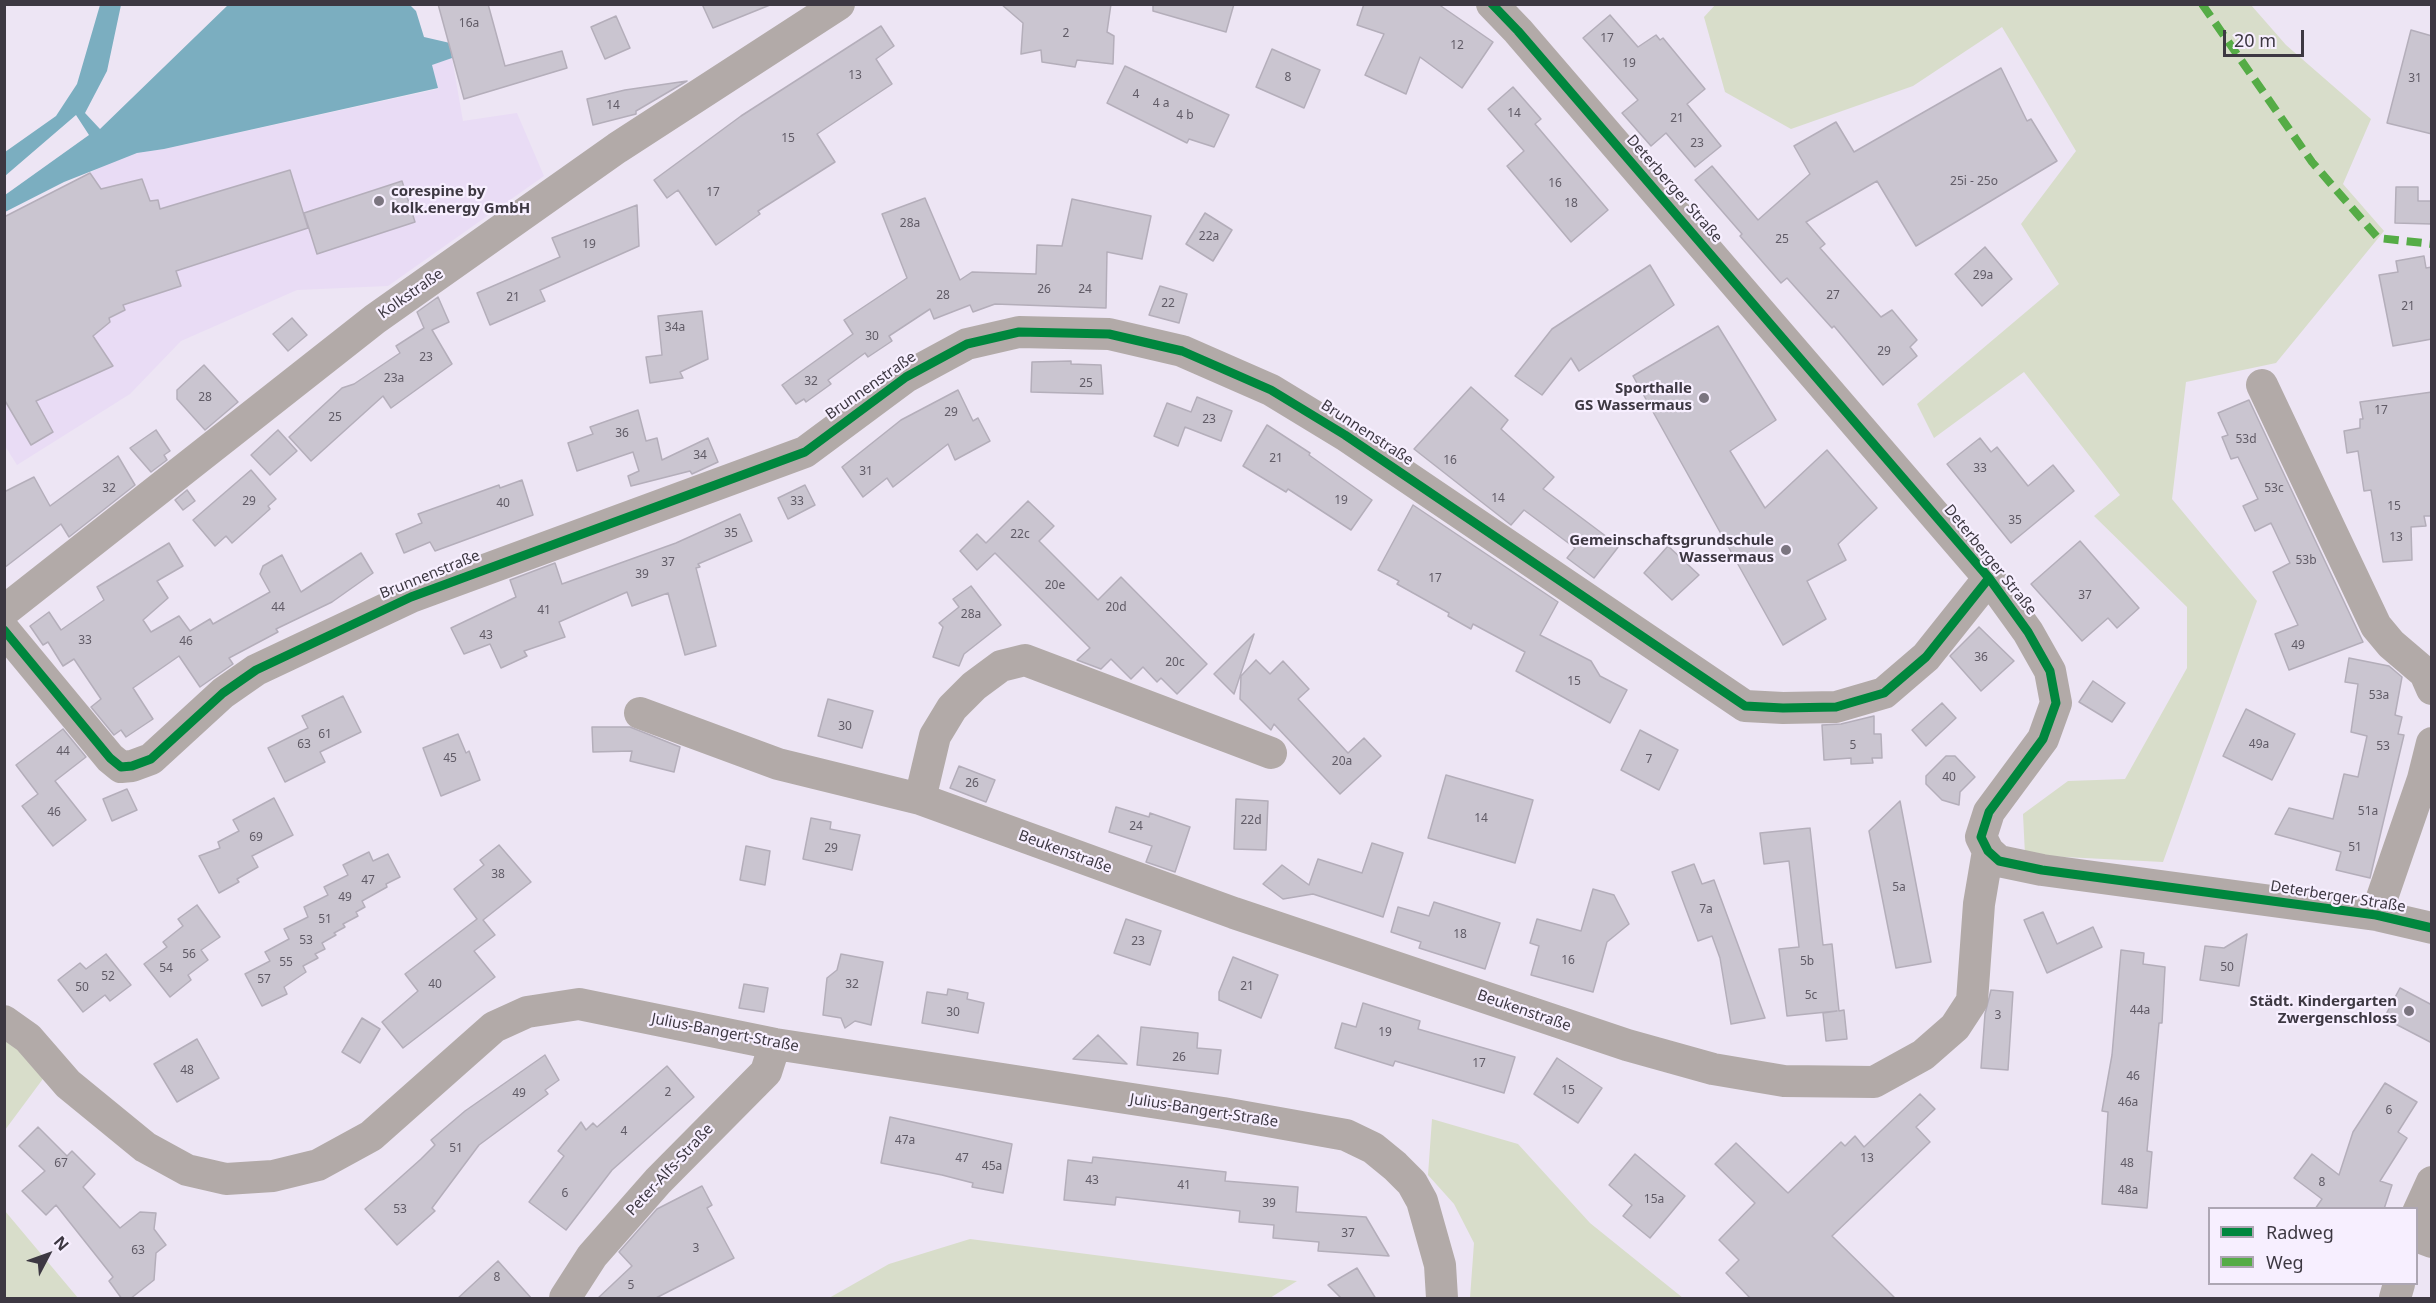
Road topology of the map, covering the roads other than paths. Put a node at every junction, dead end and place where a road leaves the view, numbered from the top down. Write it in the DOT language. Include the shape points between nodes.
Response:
graph roads {
  1 [pos="839,4"];
  2 [pos="1492,4"];
  3 [pos="2262,385"];
  4 [pos="1989,578"];
  5 [pos="4,611"];
  6 [pos="4,630"];
  7 [pos="2432,689"];
  8 [pos="640,713"];
  9 [pos="2432,743"];
  10 [pos="1271,753"];
  11 [pos="920,799"];
  12 [pos="1988,851"];
  13 [pos="2376,915"];
  14 [pos="2432,928"];
  15 [pos="4,1021"];
  16 [pos="775,1044"];
  17 [pos="2432,1182"];
  18 [pos="2418,1213"];
  19 [pos="565,1299"];
  20 [pos="1442,1299"];
  1 -- 5 [label="street, Kolkstraße" via="617,148 375,319"];
  2 -- 4 [label="street, Deterberger Straße"];
  3 -- 7 [label="street" via="2376,626 2425,673"];
  4 -- 6 [label="street, Brunnenstraße" via="1926,657 1884,693 1836,707 1745,706 1345,435 1271,390 1182,351 1109,334 1019,332 967,344 906,377 805,452 411,597 256,670 223,693 151,759 132,766 121,767 110,758"];
  4 -- 12 [label="street, Deterberger Straße" via="2050,671 2056,703 2043,739 1989,812 1981,837"];
  8 -- 11 [label="street, Beukenstraße" via="778,764"];
  9 -- 13 [label="street, Deterberger Straße"];
  10 -- 11 [label="street" via="1025,660 1001,666 952,708 935,736"];
  11 -- 12 [label="street, Beukenstraße" via="1234,913 1627,1045 1713,1069 1784,1081 1874,1082 1923,1055 1955,1027 1972,1001 1979,904"];
  12 -- 13 [label="street, Deterberger Straße" via="1999,861 2042,870"];
  13 -- 14 [label="street, Deterberger Straße"];
  15 -- 16 [label="street, Julius-Bangert-Straße" via="28,1038 68,1084 145,1147 187,1170 226,1179 273,1176 318,1165 371,1136 494,1027 527,1012 579,1004"];
  16 -- 19 [label="street, Peter-Alfs-Straße" via="766,1072 658,1181 592,1256"];
  16 -- 20 [label="street, Julius-Bangert-Straße" via="1346,1135 1373,1148 1412,1183 1422,1201 1440,1265"];
  17 -- 18 [label="street"];
}
